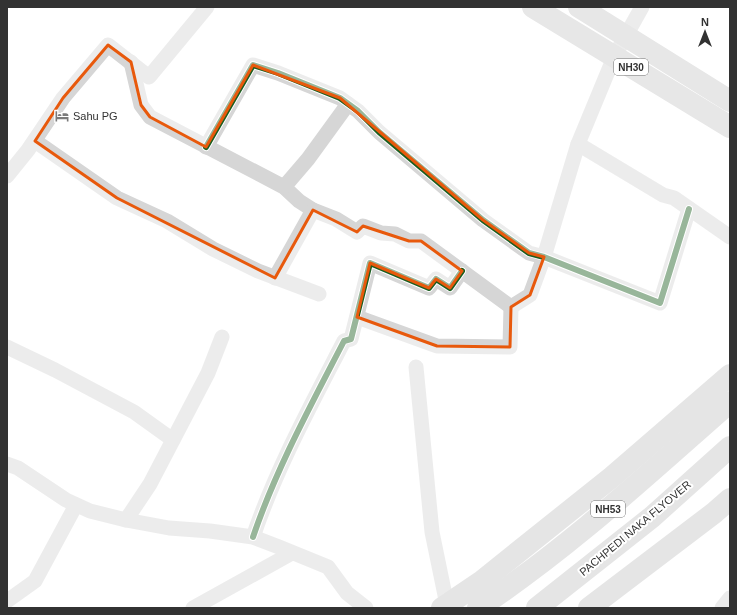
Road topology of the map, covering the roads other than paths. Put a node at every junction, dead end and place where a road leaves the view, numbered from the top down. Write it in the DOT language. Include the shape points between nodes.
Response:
graph roads {
  1 [pos="207,7"];
  2 [pos="534,7"];
  3 [pos="579,7"];
  4 [pos="642,7"];
  5 [pos="626,36"];
  6 [pos="614,57"];
  7 [pos="131,62"];
  8 [pos="730,101"];
  9 [pos="348,104"];
  10 [pos="730,127"];
  11 [pos="35,141"];
  12 [pos="578,144"];
  13 [pos="206,147"];
  14 [pos="7,176"];
  15 [pos="284,187"];
  16 [pos="689,209"];
  17 [pos="313,210"];
  18 [pos="730,237"];
  19 [pos="544,257"];
  20 [pos="462,271"];
  21 [pos="275,278"];
  22 [pos="319,294"];
  23 [pos="511,307"];
  24 [pos="357,317"];
  25 [pos="222,337"];
  26 [pos="7,347"];
  27 [pos="416,367"];
  28 [pos="730,375"];
  29 [pos="730,402"];
  30 [pos="173,440"];
  31 [pos="730,447"];
  32 [pos="7,464"];
  33 [pos="730,499"];
  34 [pos="76,505"];
  35 [pos="126,520"];
  36 [pos="253,537"];
  37 [pos="292,552"];
  38 [pos="730,598"];
  39 [pos="7,601"];
  40 [pos="7,604"];
  41 [pos="444,606"];
  42 [pos="10,608"];
  43 [pos="193,608"];
  44 [pos="366,608"];
  45 [pos="478,608"];
  46 [pos="537,608"];
  47 [pos="590,608"];
  48 [pos="722,608"];
  1 -- 7 [label="street" via="149,77"];
  2 -- 6 [label="main road, NH30"];
  3 -- 5 [label="main road, NH30"];
  4 -- 5 [label="street"];
  5 -- 6 [label="street"];
  5 -- 8 [label="main road, NH30"];
  6 -- 10 [label="main road, NH30"];
  6 -- 12 [label="street"];
  7 -- 11 [label="street" via="108,45 63,98"];
  7 -- 13 [label="street" via="141,104 150,117"];
  9 -- 13 [label="street" via="340,98 253,65"];
  9 -- 15 [label="street" via="308,160"];
  9 -- 19 [label="street" via="484,220 529,253"];
  11 -- 14 [label="street"];
  11 -- 21 [label="street" via="117,198 167,222 213,249"];
  12 -- 16 [label="street"];
  12 -- 19 [label="street"];
  13 -- 15 [label="street"];
  15 -- 17 [label="street"];
  16 -- 18 [label="street"];
  16 -- 19 [label="street" via="660,303"];
  17 -- 20 [label="street" via="336,219 357,232 363,226 381,233 395,234 409,241 421,241"];
  17 -- 21 [label="street"];
  19 -- 23 [label="street" via="530,295"];
  20 -- 23 [label="street"];
  20 -- 24 [label="street" via="450,288 436,279 429,288 370,263"];
  21 -- 22 [label="street"];
  23 -- 24 [label="street" via="510,347 437,346"];
  24 -- 36 [label="street" via="351,339 344,341 299,428 262,509"];
  25 -- 30 [label="street" via="208,373"];
  26 -- 30 [label="street" via="134,412"];
  27 -- 41 [label="street" via="432,532"];
  28 -- 41 [label="highway" via="612,477 482,581"];
  29 -- 45 [label="highway, NH53" via="611,507 508,588"];
  30 -- 35 [label="street" via="150,484"];
  31 -- 46 [label="highway, PACHPEDI NAKA FLYOVER / NH53" via="652,517"];
  32 -- 34 [label="street" via="18,468"];
  33 -- 47 [label="highway"];
  34 -- 35 [label="street"];
  34 -- 39 [label="street" via="35,581"];
  35 -- 36 [label="street" via="169,528"];
  36 -- 37 [label="street"];
  37 -- 43 [label="street"];
  37 -- 44 [label="street" via="328,567 348,593"];
  38 -- 48 [label="street"];
  40 -- 42 [label="street"];
}
